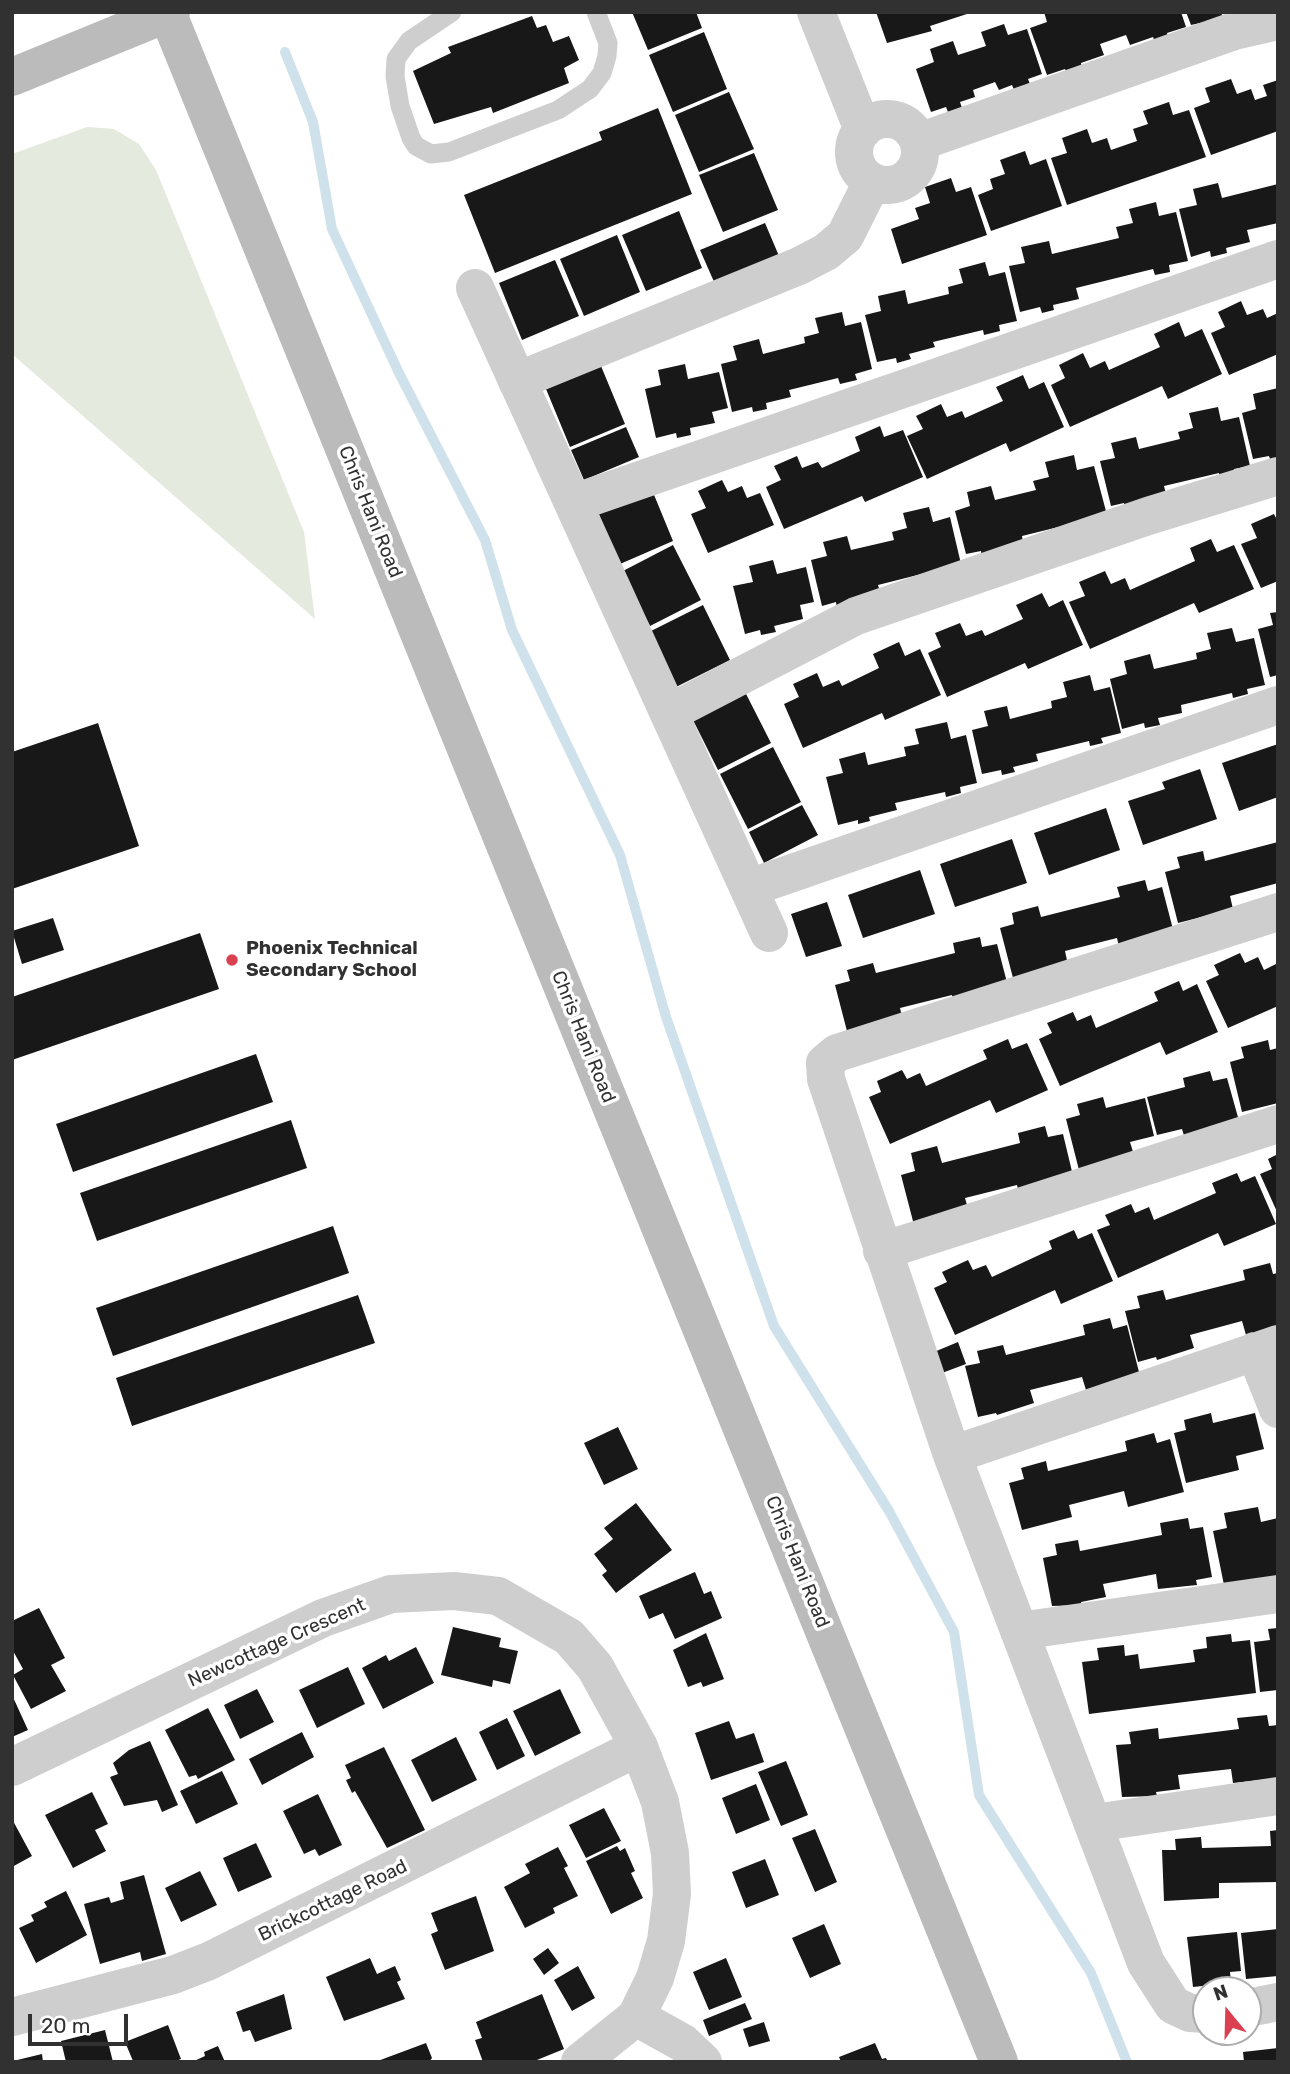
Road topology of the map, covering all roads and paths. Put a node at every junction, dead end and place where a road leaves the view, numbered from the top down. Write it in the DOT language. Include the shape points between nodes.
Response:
graph roads {
  1 [pos="452,12"];
  2 [pos="596,12"];
  3 [pos="816,12"];
  4 [pos="845,12"];
  5 [pos="168,13"];
  6 [pos="1278,22"];
  7 [pos="12,77"];
  8 [pos="873,125"];
  9 [pos="919,142"];
  10 [pos="872,182"];
  11 [pos="1278,259"];
  12 [pos="475,288"];
  13 [pos="517,381"];
  14 [pos="1278,476"];
  15 [pos="574,503"];
  16 [pos="1278,705"];
  17 [pos="671,712"];
  18 [pos="749,888"];
  19 [pos="1278,912"];
  20 [pos="769,933"];
  21 [pos="1278,1124"];
  22 [pos="882,1251"];
  23 [pos="1267,1348"];
  24 [pos="1278,1409"];
  25 [pos="951,1455"];
  26 [pos="1278,1594"];
  27 [pos="1019,1631"];
  28 [pos="639,1747"];
  29 [pos="12,1767"];
  30 [pos="1278,1796"];
  31 [pos="1094,1823"];
  32 [pos="1192,2013"];
  33 [pos="12,2017"];
  34 [pos="636,2017"];
  35 [pos="580,2062"];
  36 [pos="703,2062"];
  37 [pos="999,2062"];
  1 -- 2 [label="lane" via="409,41 396,59 400,106 411,138 431,154 449,152 558,110 590,89 607,56 608,43"];
  3 -- 8 [label="street"];
  4 -- 8 [label="street"];
  5 -- 7 [label="main road"];
  5 -- 37 [label="main road, Chris Hani Road"];
  6 -- 9 [label="street" via="1234,31"];
  8 -- 9 [label="street" via="905,125"];
  8 -- 10 [label="street" via="857,139 856,162"];
  9 -- 10 [label="street" via="918,165 911,174 891,185"];
  10 -- 13 [label="street" via="845,236 826,252"];
  11 -- 15 [label="street"];
  12 -- 13 [label="street"];
  13 -- 15 [label="street"];
  14 -- 17 [label="street" via="856,616"];
  15 -- 17 [label="street"];
  16 -- 18 [label="street"];
  17 -- 18 [label="street"];
  18 -- 20 [label="street"];
  19 -- 22 [label="street" via="837,1053 825,1063 826,1079"];
  21 -- 22 [label="street"];
  22 -- 25 [label="street"];
  23 -- 24 [label="street"];
  23 -- 25 [label="street"];
  25 -- 27 [label="street"];
  26 -- 27 [label="street"];
  27 -- 31 [label="street"];
  28 -- 29 [label="street, Newcottage Crescent" via="595,1667 569,1637 498,1596 441,1592 391,1594 323,1618"];
  28 -- 33 [label="street, Brickcottage Road" via="209,1961 173,1975"];
  28 -- 34 [label="street, Newcottage Crescent" via="660,1802 672,1894 666,1941"];
  30 -- 31 [label="street"];
  31 -- 32 [label="street" via="1156,1982 1173,2005"];
  34 -- 35 [label="street, Newcottage Crescent"];
  34 -- 36 [label="street" via="683,2043"];
}
